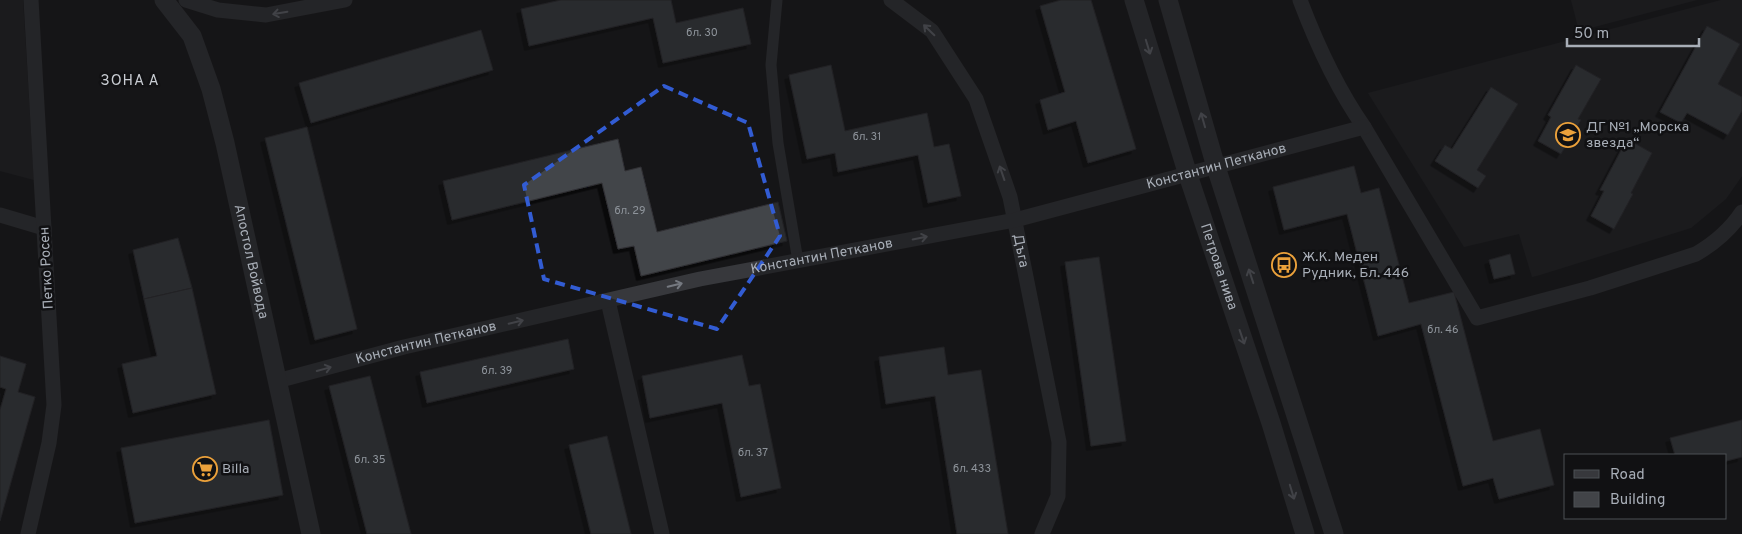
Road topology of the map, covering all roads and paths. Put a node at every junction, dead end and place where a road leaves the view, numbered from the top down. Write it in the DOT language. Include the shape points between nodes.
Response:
graph roads {
  1 [pos="31,0"];
  2 [pos="164,0"];
  3 [pos="186,0"];
  4 [pos="345,0"];
  5 [pos="777,0"];
  6 [pos="891,0"];
  7 [pos="1134,0"];
  8 [pos="1168,0"];
  9 [pos="1300,0"];
  10 [pos="1364,126"];
  11 [pos="1216,167"];
  12 [pos="1188,175"];
  13 [pos="1742,212"];
  14 [pos="0,215"];
  15 [pos="1015,220"];
  16 [pos="44,228"];
  17 [pos="798,261"];
  18 [pos="608,301"];
  19 [pos="277,381"];
  20 [pos="28,534"];
  21 [pos="311,534"];
  22 [pos="662,534"];
  23 [pos="1042,534"];
  24 [pos="1305,534"];
  25 [pos="1334,534"];
  1 -- 16 [label="street, Петко Росен"];
  2 -- 19 [label="street, Апостол Войвода" via="192,36 211,89"];
  4 -- 3 [label="street, one-way" via="266,15 218,10"];
  5 -- 17 [label="street" via="771,65 778,143"];
  15 -- 6 [label="street, Дъга, one-way" via="976,99 932,31"];
  7 -- 12 [label="street, Петрова нива, one-way"];
  11 -- 8 [label="street, Петрова нива, one-way"];
  9 -- 10 [label="street" via="1320,51 1345,100"];
  10 -- 11 [label="street, Константин Петканов"];
  10 -- 13 [label="street" via="1477,318 1510,311 1696,254 1712,245"];
  11 -- 12 [label="street, Константин Петканов"];
  25 -- 11 [label="street, Петрова нива, one-way"];
  12 -- 15 [label="street, Константин Петканов"];
  12 -- 24 [label="street, Петрова нива, one-way"];
  14 -- 16 [label="street"];
  17 -- 15 [label="street, Константин Петканов, one-way"];
  15 -- 23 [label="street, Дъга" via="1059,442 1058,496"];
  16 -- 20 [label="street, Петко Росен" via="54,405 49,443"];
  18 -- 17 [label="street, Константин Петканов, one-way" via="700,279"];
  19 -- 18 [label="street, Константин Петканов, one-way" via="404,347"];
  18 -- 22 [label="street"];
  19 -- 21 [label="street, Апостол Войвода"];
}
